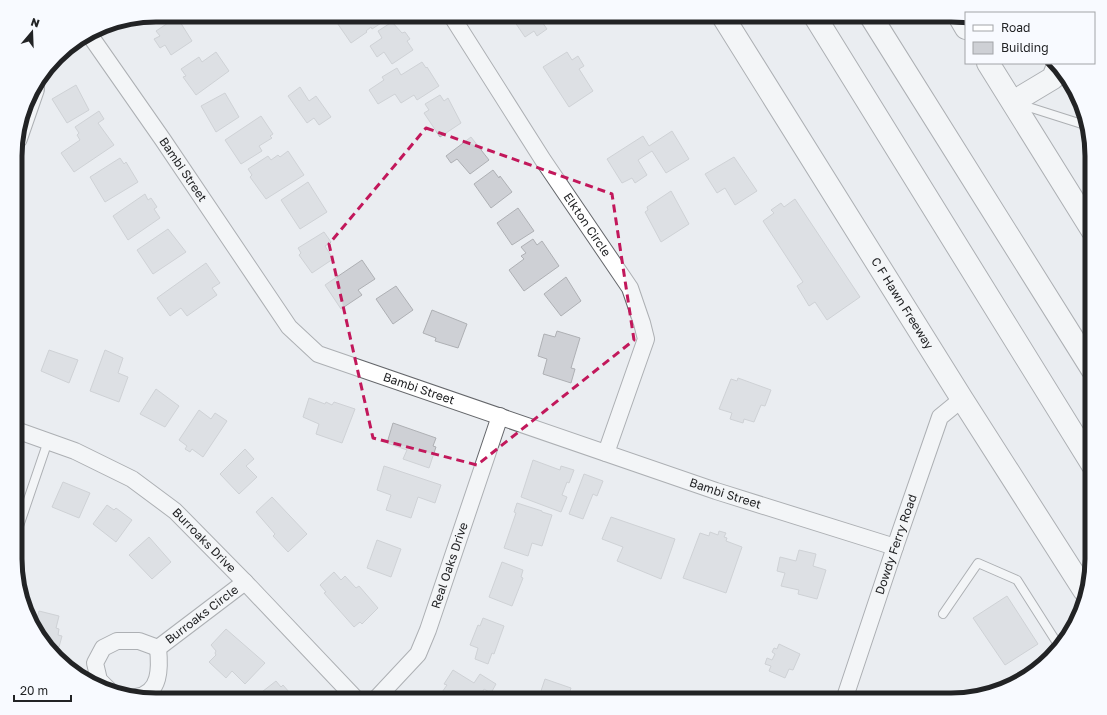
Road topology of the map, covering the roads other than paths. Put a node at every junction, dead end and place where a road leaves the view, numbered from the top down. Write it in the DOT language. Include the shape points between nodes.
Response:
graph roads {
  1 [pos="455,22"];
  2 [pos="726,22"];
  3 [pos="818,22"];
  4 [pos="874,22"];
  5 [pos="92,38"];
  6 [pos="989,64"];
  7 [pos="1055,73"];
  8 [pos="1012,102"];
  9 [pos="1081,124"];
  10 [pos="1085,219"];
  11 [pos="1085,358"];
  12 [pos="962,399"];
  13 [pos="500,416"];
  14 [pos="22,432"];
  15 [pos="48,441"];
  16 [pos="606,453"];
  17 [pos="1085,453"];
  18 [pos="22,517"];
  19 [pos="895,546"];
  20 [pos="245,582"];
  21 [pos="1082,586"];
  22 [pos="943,614"];
  23 [pos="1056,641"];
  24 [pos="158,648"];
  25 [pos="99,680"];
  26 [pos="149,693"];
  27 [pos="350,693"];
  28 [pos="382,693"];
  29 [pos="846,693"];
  1 -- 16 [label="street, Elkton Circle" via="543,160 630,288 635,302 646,339"];
  2 -- 12 [label="main road, C F Hawn Freeway"];
  3 -- 17 [label="main road"];
  4 -- 11 [label="main road"];
  5 -- 13 [label="street, Bambi Street" via="290,327 318,354"];
  6 -- 8 [label="main road"];
  7 -- 8 [label="main road" via="1053,78"];
  8 -- 9 [label="lane"];
  8 -- 10 [label="main road"];
  12 -- 19 [label="street, Dowdy Ferry Road" via="940,417"];
  12 -- 21 [label="main road, C F Hawn Freeway"];
  13 -- 16 [label="street, Bambi Street"];
  13 -- 28 [label="street, Real Oaks Drive" via="418,654"];
  14 -- 15 [label="street, Burroaks Drive"];
  15 -- 18 [label="lane"];
  15 -- 20 [label="street, Burroaks Drive" via="76,451 132,479 175,511"];
  16 -- 19 [label="street, Bambi Street" via="716,491"];
  19 -- 29 [label="street, Dowdy Ferry Road"];
  20 -- 24 [label="street, Burroaks Circle"];
  20 -- 27 [label="street, Burroaks Drive"];
  22 -- 23 [label="lane" via="978,563 1017,580"];
  24 -- 25 [label="street, Burroaks Circle" via="139,641 118,641 103,648 95,663"];
  24 -- 26 [label="street, Burroaks Circle" via="160,668 156,685"];
}
